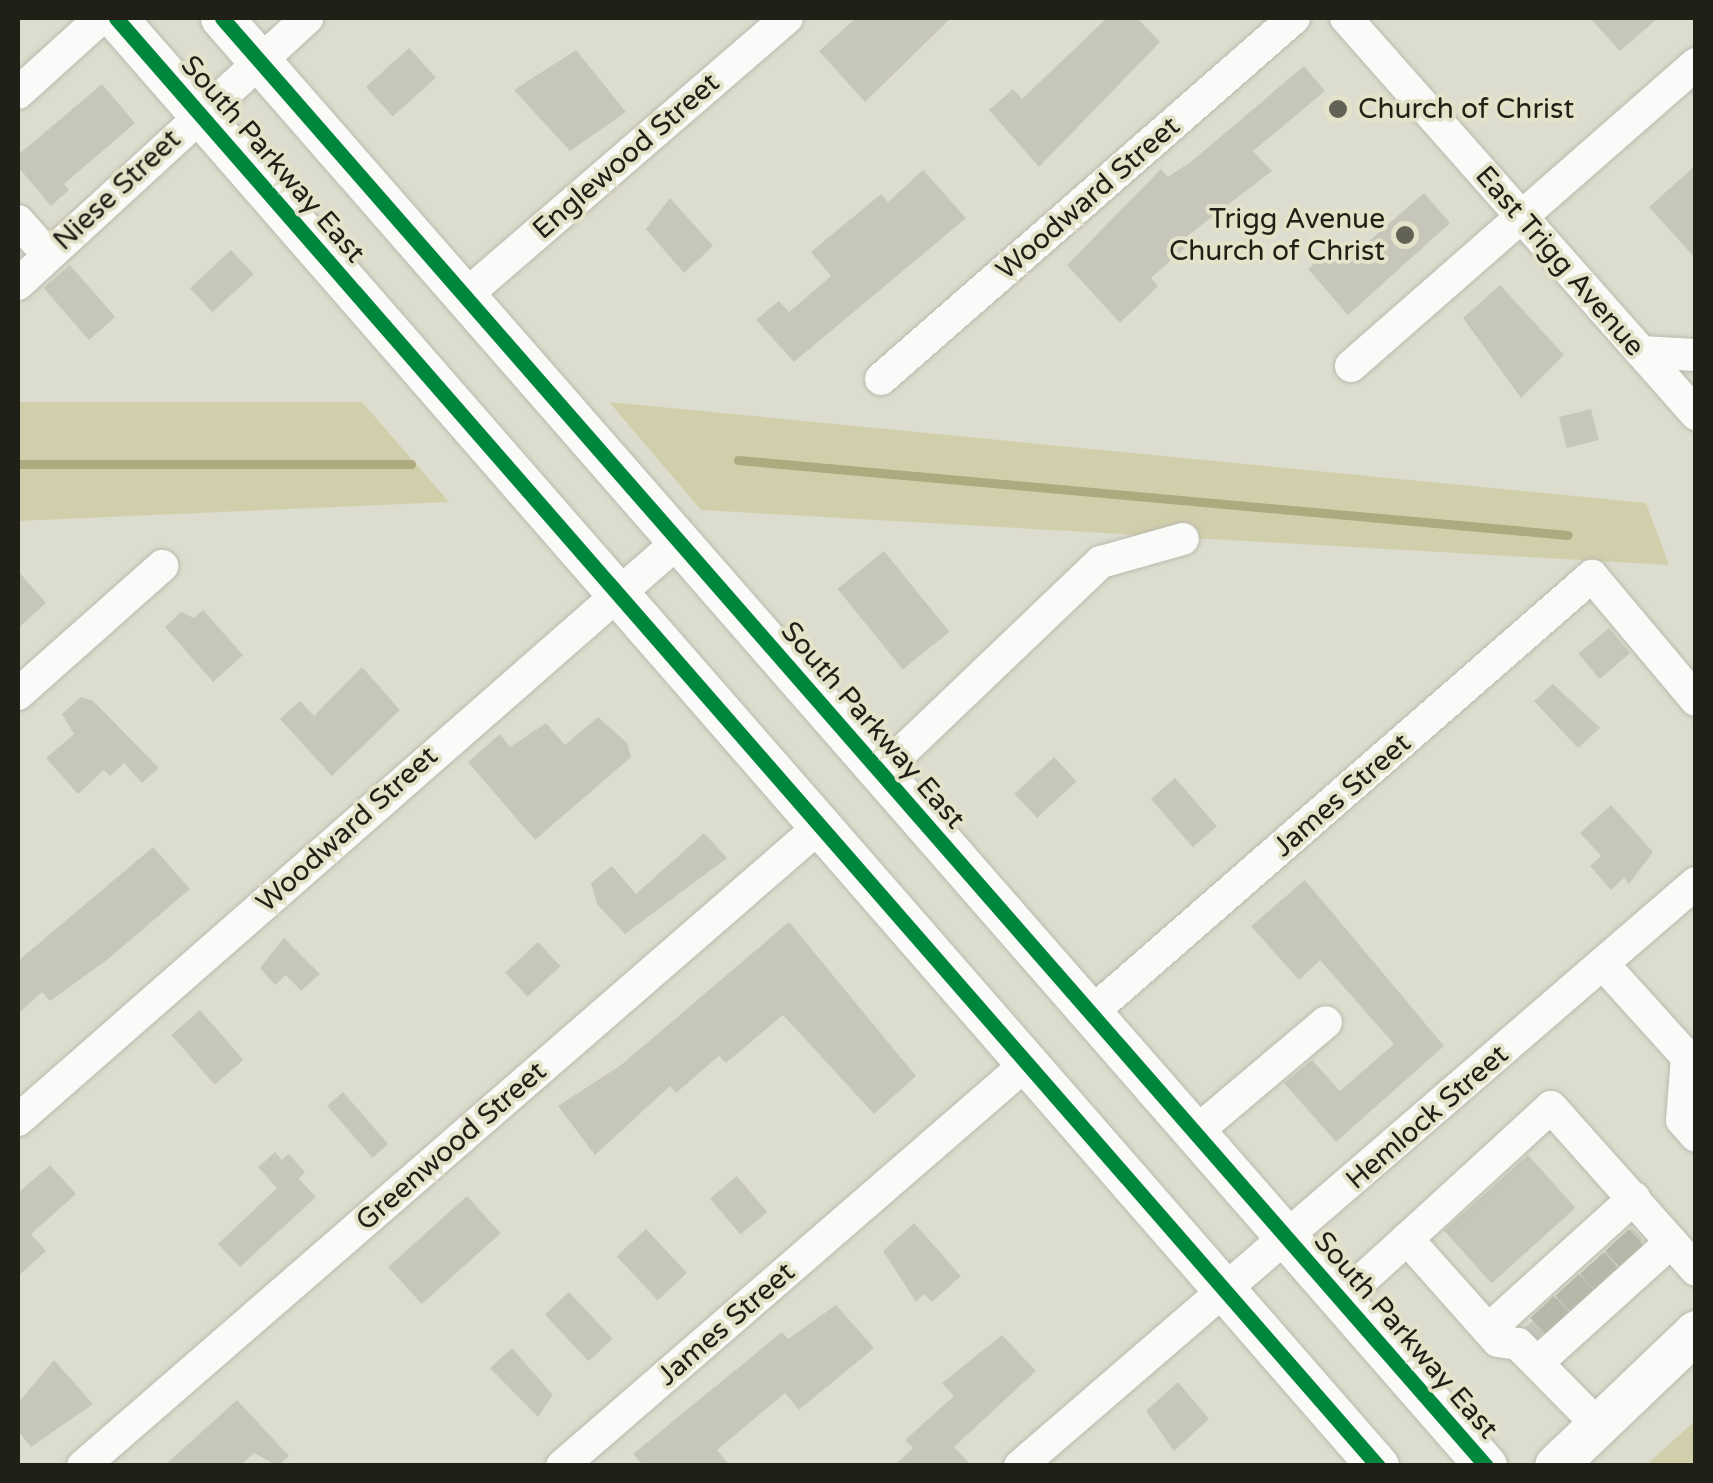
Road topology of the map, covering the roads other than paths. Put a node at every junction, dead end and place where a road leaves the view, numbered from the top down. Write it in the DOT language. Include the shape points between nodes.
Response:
graph roads {
  1 [pos="102,18"];
  2 [pos="116,18"];
  3 [pos="222,18"];
  4 [pos="307,18"];
  5 [pos="787,18"];
  6 [pos="1294,18"];
  7 [pos="1346,18"];
  8 [pos="260,58"];
  9 [pos="1696,64"];
  10 [pos="18,92"];
  11 [pos="200,113"];
  12 [pos="1522,217"];
  13 [pos="18,221"];
  14 [pos="48,255"];
  15 [pos="18,284"];
  16 [pos="466,295"];
  17 [pos="1641,352"];
  18 [pos="1696,356"];
  19 [pos="1350,366"];
  20 [pos="881,379"];
  21 [pos="1696,414"];
  22 [pos="1183,539"];
  23 [pos="680,540"];
  24 [pos="162,566"];
  25 [pos="616,590"];
  26 [pos="18,694"];
  27 [pos="1696,700"];
  28 [pos="881,772"];
  29 [pos="819,828"];
  30 [pos="1696,882"];
  31 [pos="1603,964"];
  32 [pos="1091,1013"];
  33 [pos="1326,1022"];
  34 [pos="1025,1065"];
  35 [pos="18,1120"];
  36 [pos="1196,1132"];
  37 [pos="1696,1136"];
  38 [pos="1634,1198"];
  39 [pos="1287,1238"];
  40 [pos="1407,1239"];
  41 [pos="1671,1242"];
  42 [pos="1625,1249"];
  43 [pos="1696,1270"];
  44 [pos="1600,1272"];
  45 [pos="1224,1290"];
  46 [pos="1341,1299"];
  47 [pos="1562,1305"];
  48 [pos="1488,1330"];
  49 [pos="1696,1332"];
  50 [pos="1537,1363"];
  51 [pos="1596,1423"];
  52 [pos="83,1466"];
  53 [pos="562,1466"];
  54 [pos="1020,1466"];
  55 [pos="1378,1466"];
  56 [pos="1486,1466"];
  57 [pos="1556,1466"];
  1 -- 10 [label="street"];
  2 -- 11 [label="main road, South Parkway East"];
  3 -- 8 [label="main road, South Parkway East"];
  4 -- 8 [label="street, Niese Street"];
  5 -- 16 [label="street, Englewood Street"];
  6 -- 20 [label="street, Woodward Street"];
  7 -- 12 [label="street, East Trigg Avenue"];
  8 -- 11 [label="street, Niese Street"];
  8 -- 16 [label="main road, South Parkway East"];
  9 -- 12 [label="street"];
  11 -- 14 [label="street, Niese Street"];
  11 -- 25 [label="main road, South Parkway East"];
  12 -- 17 [label="street, East Trigg Avenue"];
  12 -- 19 [label="street"];
  13 -- 14 [label="street"];
  14 -- 15 [label="street, Niese Street"];
  16 -- 23 [label="main road, South Parkway East"];
  17 -- 18 [label="street"];
  17 -- 21 [label="street, East Trigg Avenue"];
  22 -- 28 [label="street" via="1100,562"];
  23 -- 25 [label="street, Woodward Street"];
  23 -- 28 [label="main road, South Parkway East"];
  24 -- 26 [label="street"];
  25 -- 29 [label="main road, South Parkway East"];
  25 -- 35 [label="street, Woodward Street"];
  27 -- 32 [label="street, James Street" via="1592,576"];
  28 -- 32 [label="main road, South Parkway East"];
  29 -- 34 [label="main road, South Parkway East"];
  29 -- 52 [label="street, Greenwood Street"];
  30 -- 31 [label="street, Hemlock Street"];
  31 -- 37 [label="street" via="1688,1057 1682,1120"];
  31 -- 39 [label="street, Hemlock Street"];
  32 -- 36 [label="main road, South Parkway East"];
  33 -- 36 [label="street"];
  34 -- 45 [label="main road, South Parkway East"];
  34 -- 53 [label="street, James Street"];
  36 -- 39 [label="main road, South Parkway East"];
  38 -- 40 [label="street" via="1552,1107"];
  38 -- 41 [label="street"];
  38 -- 42 [label="street"];
  39 -- 45 [label="street, Hemlock Street"];
  39 -- 46 [label="main road, South Parkway East"];
  40 -- 46 [label="street"];
  40 -- 48 [label="street"];
  41 -- 42 [label="street"];
  41 -- 43 [label="street"];
  42 -- 44 [label="street"];
  42 -- 44 [label="street"];
  44 -- 47 [label="street"];
  44 -- 47 [label="street"];
  45 -- 54 [label="street, Hemlock Street"];
  45 -- 55 [label="main road, South Parkway East"];
  46 -- 56 [label="main road, South Parkway East"];
  47 -- 48 [label="street"];
  47 -- 50 [label="street"];
  48 -- 50 [label="street"];
  49 -- 51 [label="main road"];
  50 -- 51 [label="street"];
  51 -- 57 [label="main road"];
}
